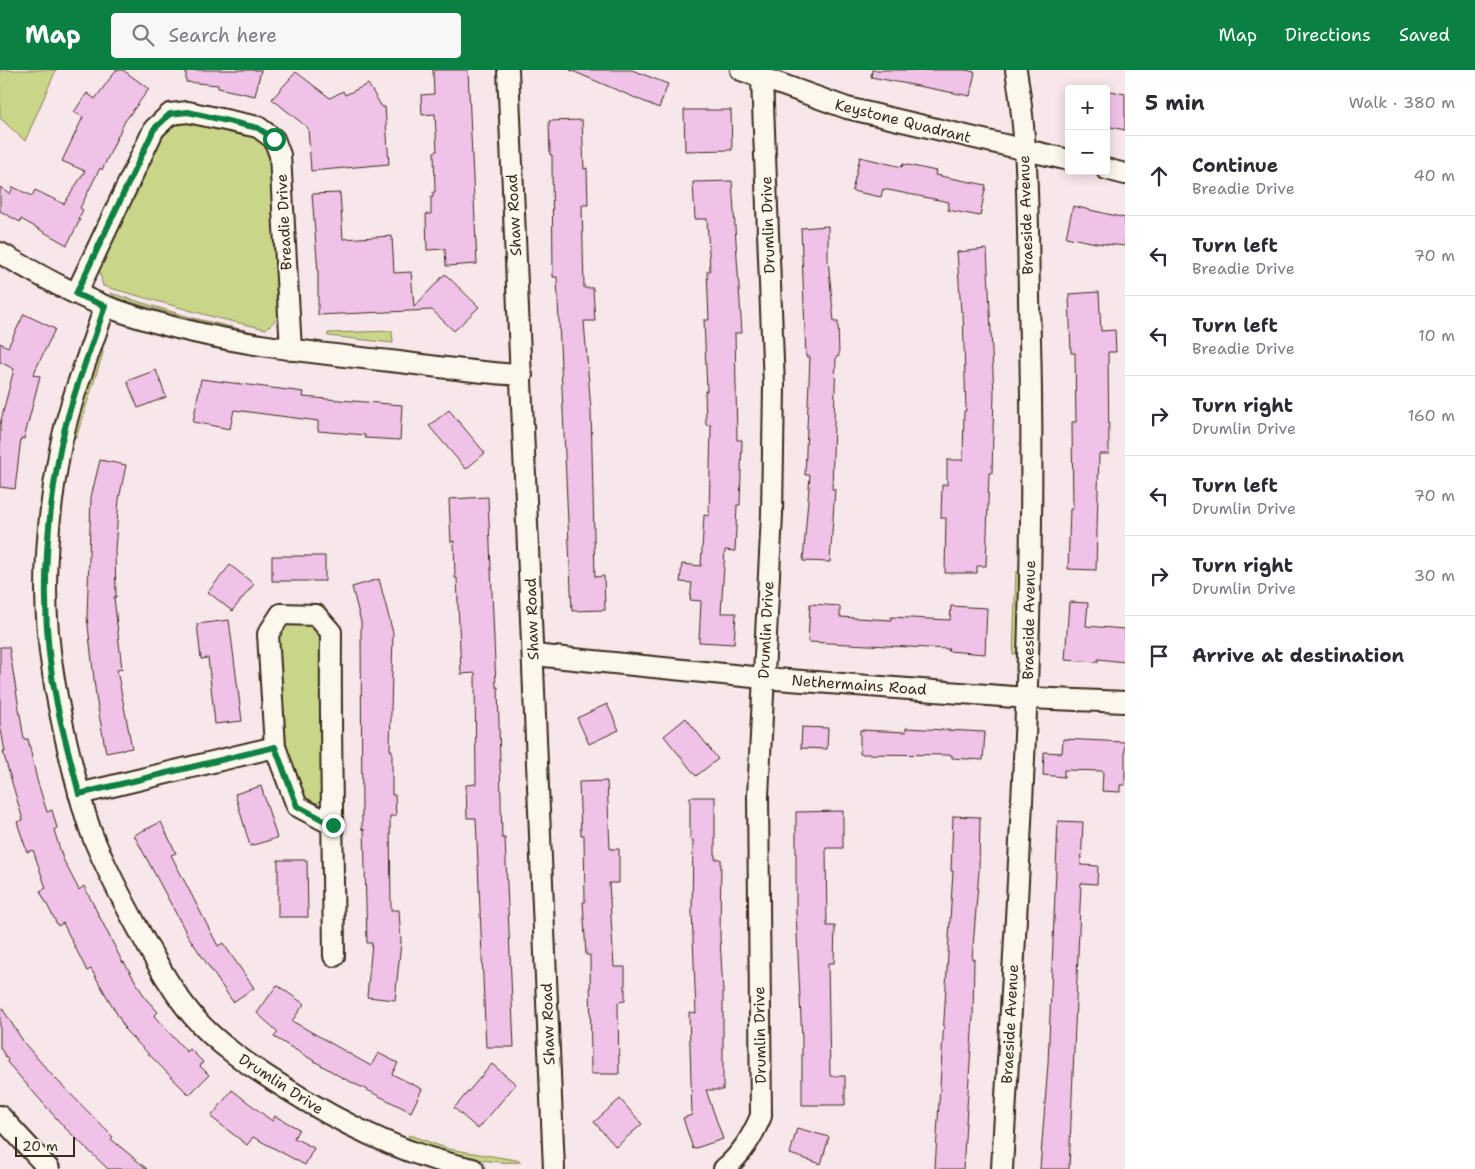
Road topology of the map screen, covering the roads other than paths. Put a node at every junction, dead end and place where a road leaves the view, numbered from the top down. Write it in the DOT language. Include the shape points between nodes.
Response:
graph roads {
  1 [pos="508,70"];
  2 [pos="741,70"];
  3 [pos="1016,70"];
  4 [pos="762,78"];
  5 [pos="1025,150"];
  6 [pos="1065,159"];
  7 [pos="1110,170"];
  8 [pos="1125,174"];
  9 [pos="0,253"];
  10 [pos="76,294"];
  11 [pos="105,306"];
  12 [pos="291,350"];
  13 [pos="522,375"];
  14 [pos="534,655"];
  15 [pos="763,678"];
  16 [pos="1028,698"];
  17 [pos="1125,702"];
  18 [pos="275,747"];
  19 [pos="79,794"];
  20 [pos="333,825"];
  21 [pos="334,956"];
  22 [pos="0,1116"];
  23 [pos="49,1169"];
  24 [pos="473,1169"];
  25 [pos="554,1169"];
  26 [pos="724,1169"];
  27 [pos="1002,1169"];
  1 -- 13 [label="street, Shaw Road"];
  2 -- 4 [label="street, Keystone Quadrant"];
  3 -- 5 [label="street, Braeside Avenue"];
  4 -- 5 [label="street, Keystone Quadrant" via="847,108"];
  4 -- 15 [label="street, Drumlin Drive" via="774,386 772,514"];
  5 -- 6 [label="street, Keystone Quadrant"];
  5 -- 16 [label="street, Braeside Avenue" via="1032,437"];
  7 -- 8 [label="street"];
  9 -- 10 [label="street"];
  10 -- 11 [label="street"];
  10 -- 12 [label="street, Breadie Drive" via="154,129 170,114 188,112 258,128 274,139 280,155"];
  11 -- 12 [label="street" via="222,339"];
  11 -- 19 [label="street, Drumlin Drive" via="74,397 59,454 51,511 46,590 57,707"];
  12 -- 13 [label="street"];
  13 -- 14 [label="street, Shaw Road"];
  14 -- 15 [label="street, Nethermains Road"];
  14 -- 25 [label="street, Shaw Road"];
  15 -- 16 [label="street, Nethermains Road"];
  15 -- 26 [label="street, Drumlin Drive" via="758,796 762,1116 752,1138"];
  16 -- 17 [label="street, Nethermains Road"];
  16 -- 27 [label="street, Braeside Avenue"];
  18 -- 19 [label="street"];
  18 -- 20 [label="street" via="297,806"];
  18 -- 20 [label="street" via="268,634 282,614 316,615 330,632"];
  19 -- 24 [label="street, Drumlin Drive" via="93,836 122,898 171,988 195,1018 243,1062 324,1113 409,1152"];
  20 -- 21 [label="street"];
  22 -- 23 [label="street"];
}
